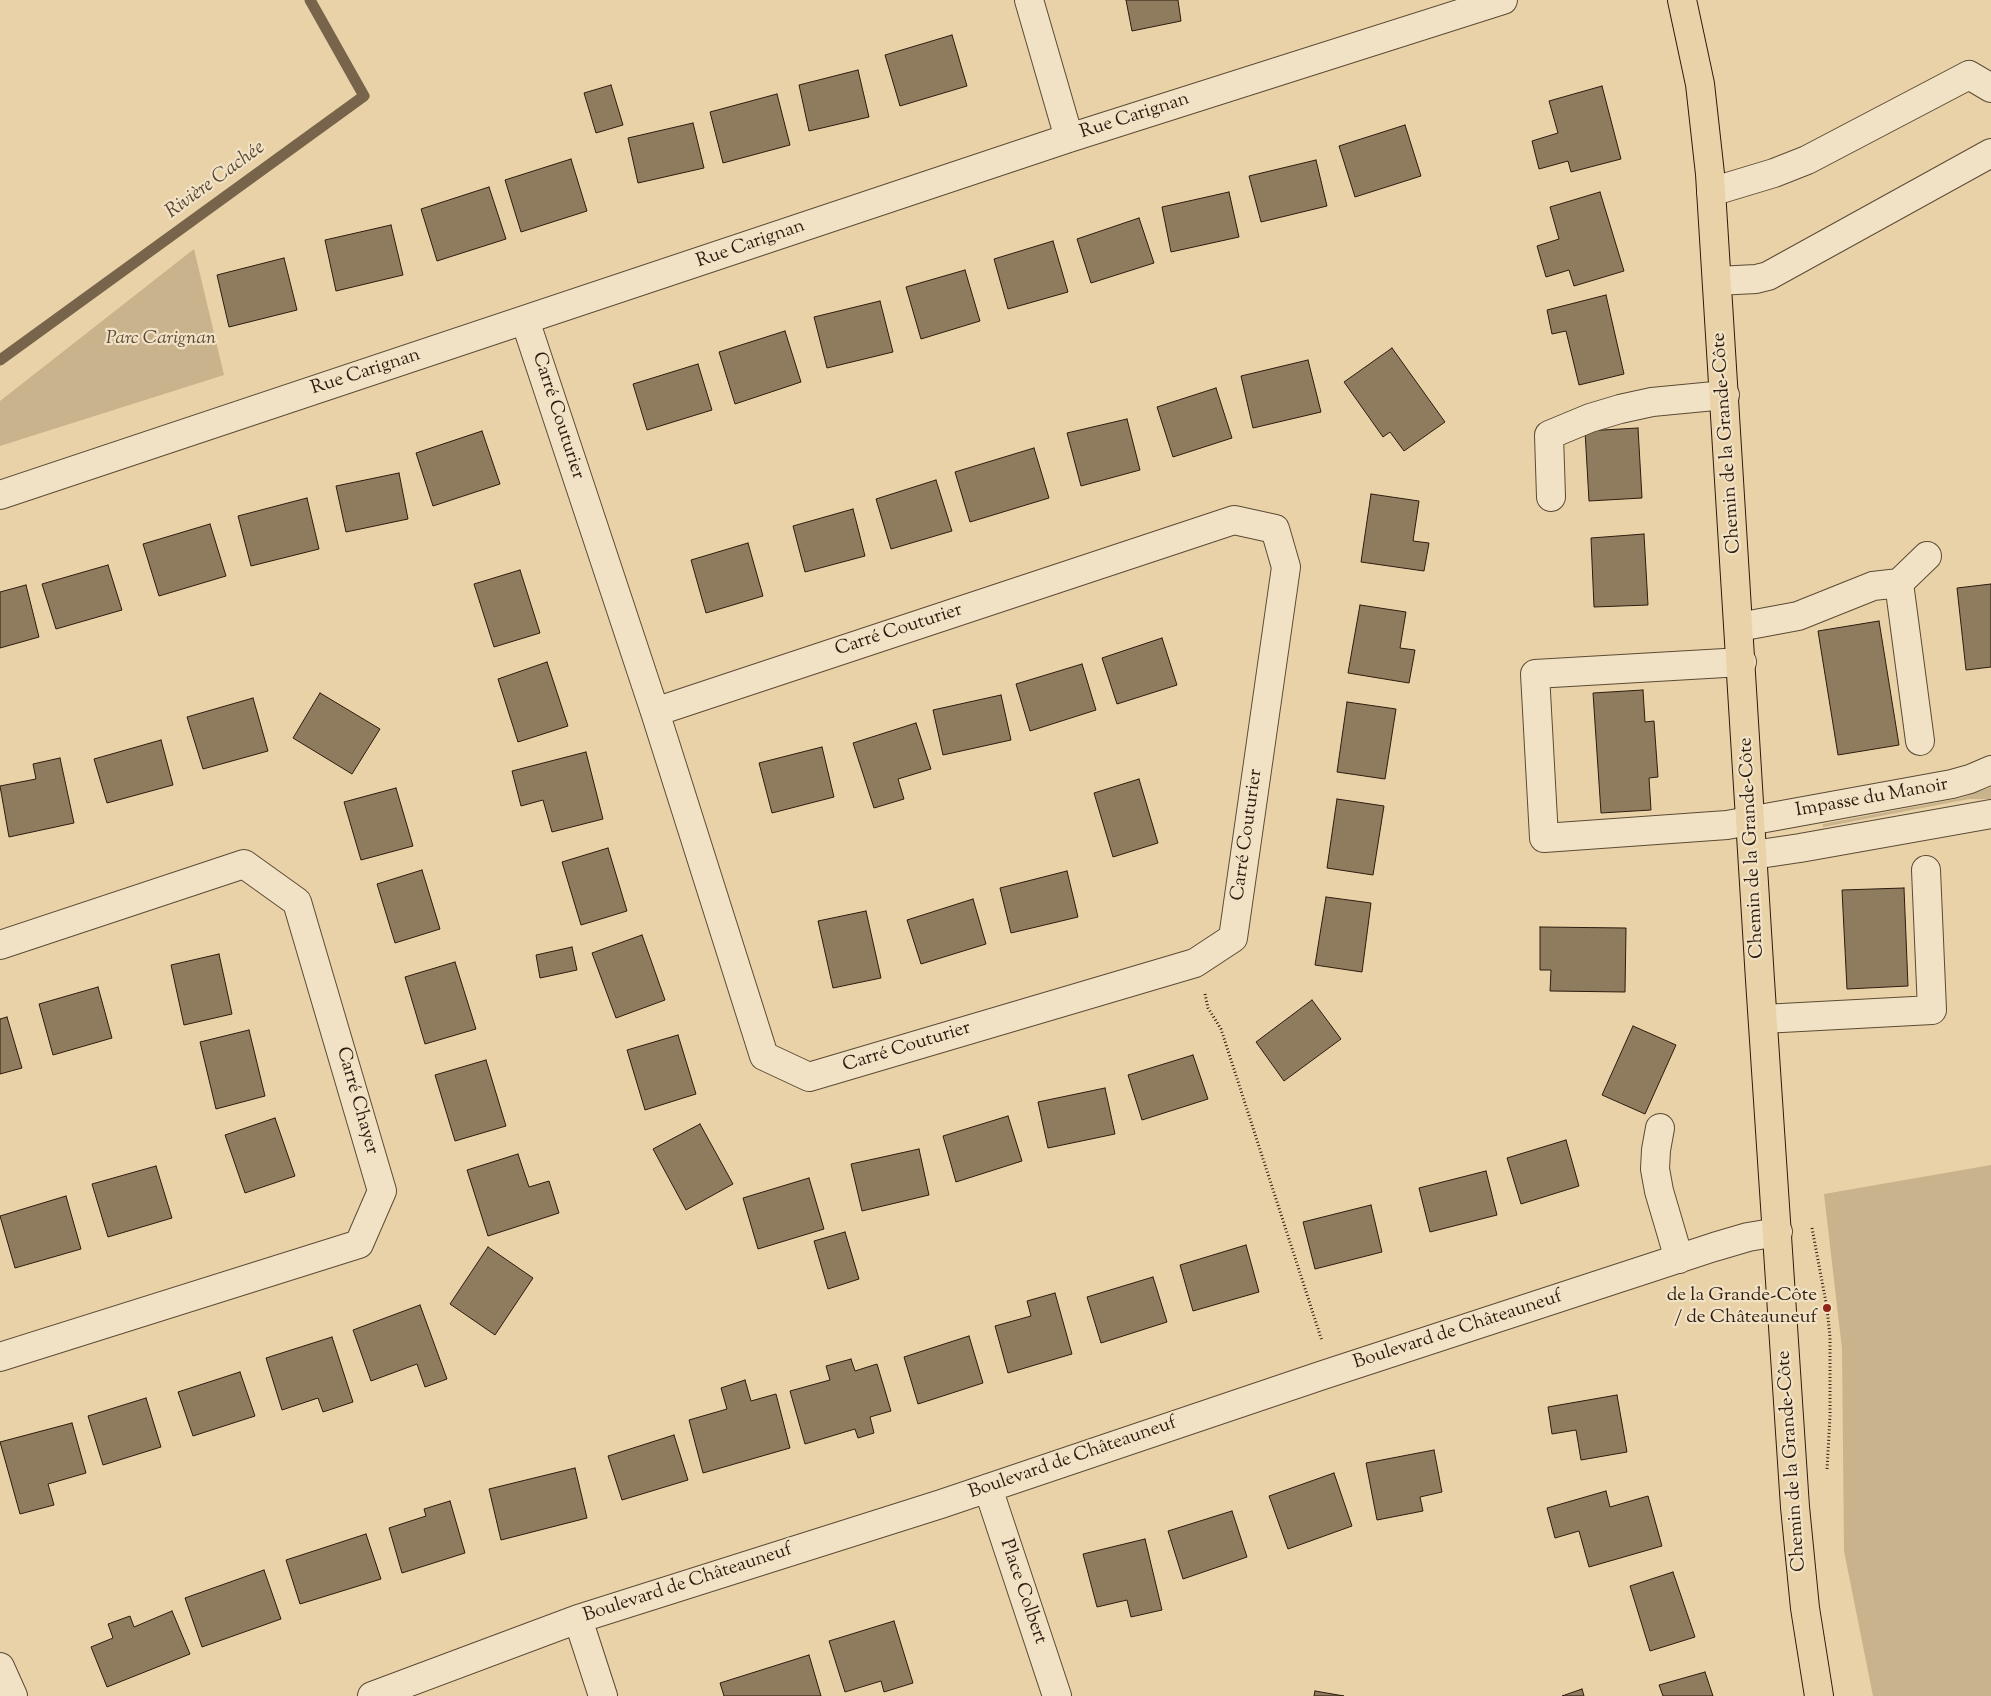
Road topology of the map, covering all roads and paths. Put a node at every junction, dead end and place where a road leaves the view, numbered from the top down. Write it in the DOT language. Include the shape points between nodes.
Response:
graph roads {
  1 [pos="1029,0"];
  2 [pos="1503,0"];
  3 [pos="1682,0"];
  4 [pos="1991,88"];
  5 [pos="1069,138"];
  6 [pos="1991,154"];
  7 [pos="1712,192"];
  8 [pos="1717,281"];
  9 [pos="525,320"];
  10 [pos="1725,395"];
  11 [pos="0,495"];
  12 [pos="1551,497"];
  13 [pos="1927,556"];
  14 [pos="1899,583"];
  15 [pos="1739,627"];
  16 [pos="1742,662"];
  17 [pos="655,712"];
  18 [pos="1920,741"];
  19 [pos="1991,770"];
  20 [pos="1991,814"];
  21 [pos="1751,819"];
  22 [pos="1753,855"];
  23 [pos="1926,870"];
  24 [pos="0,945"];
  25 [pos="1204,989"];
  26 [pos="1763,1019"];
  27 [pos="1660,1128"];
  28 [pos="1810,1220"];
  29 [pos="1778,1232"];
  30 [pos="1679,1259"];
  31 [pos="1323,1344"];
  32 [pos="0,1357"];
  33 [pos="1827,1479"];
  34 [pos="988,1488"];
  35 [pos="578,1619"];
  36 [pos="0,1667"];
  37 [pos="13,1696"];
  38 [pos="372,1696"];
  39 [pos="603,1696"];
  40 [pos="1057,1696"];
  41 [pos="1819,1696"];
  1 -- 5 [label="street"];
  2 -- 5 [label="street, Rue Carignan"];
  3 -- 7 [label="main road, Chemin de la Grande-Côte" via="1700,84"];
  4 -- 7 [label="street" via="1969,76 1807,160"];
  5 -- 9 [label="street, Rue Carignan"];
  6 -- 8 [label="street" via="1768,276"];
  7 -- 8 [label="main road, Chemin de la Grande-Côte"];
  8 -- 10 [label="main road, Chemin de la Grande-Côte"];
  9 -- 11 [label="street, Rue Carignan"];
  9 -- 17 [label="street, Carré Couturier"];
  10 -- 12 [label="street" via="1652,402 1620,409 1549,435"];
  10 -- 15 [label="main road, Chemin de la Grande-Côte"];
  13 -- 14 [label="street"];
  14 -- 15 [label="street" via="1873,586 1798,616"];
  14 -- 18 [label="street"];
  15 -- 16 [label="main road, Chemin de la Grande-Côte"];
  16 -- 21 [label="main road, Chemin de la Grande-Côte"];
  16 -- 21 [label="street, Impasse du Manoir" via="1535,674 1544,838 1728,825"];
  17 -- 17 [label="street, Carré Couturier" via="764,1056 809,1078 1196,962 1233,938 1286,567 1275,529 1234,520"];
  19 -- 21 [label="street, Impasse du Manoir" via="1952,784"];
  20 -- 22 [label="street, Impasse du Manoir"];
  21 -- 22 [label="main road, Chemin de la Grande-Côte"];
  22 -- 26 [label="main road, Chemin de la Grande-Côte"];
  23 -- 26 [label="street" via="1932,1010"];
  24 -- 32 [label="street, Carré Chayer" via="244,864 297,902 382,1191 359,1244"];
  25 -- 31 [label="path" via="1208,1008 1224,1038"];
  26 -- 29 [label="main road, Chemin de la Grande-Côte"];
  27 -- 30 [label="street" via="1655,1169"];
  28 -- 33 [label="path, Chemin de la Grande-Côte" via="1828,1308 1830,1337"];
  29 -- 30 [label="street, Boulevard de Châteauneuf" via="1748,1237"];
  29 -- 41 [label="main road, Chemin de la Grande-Côte" via="1800,1560"];
  30 -- 34 [label="street, Boulevard de Châteauneuf"];
  34 -- 35 [label="street, Boulevard de Châteauneuf"];
  34 -- 40 [label="street, Place Colbert"];
  35 -- 38 [label="street, Boulevard de Châteauneuf"];
  35 -- 39 [label="street"];
  36 -- 37 [label="street"];
}
